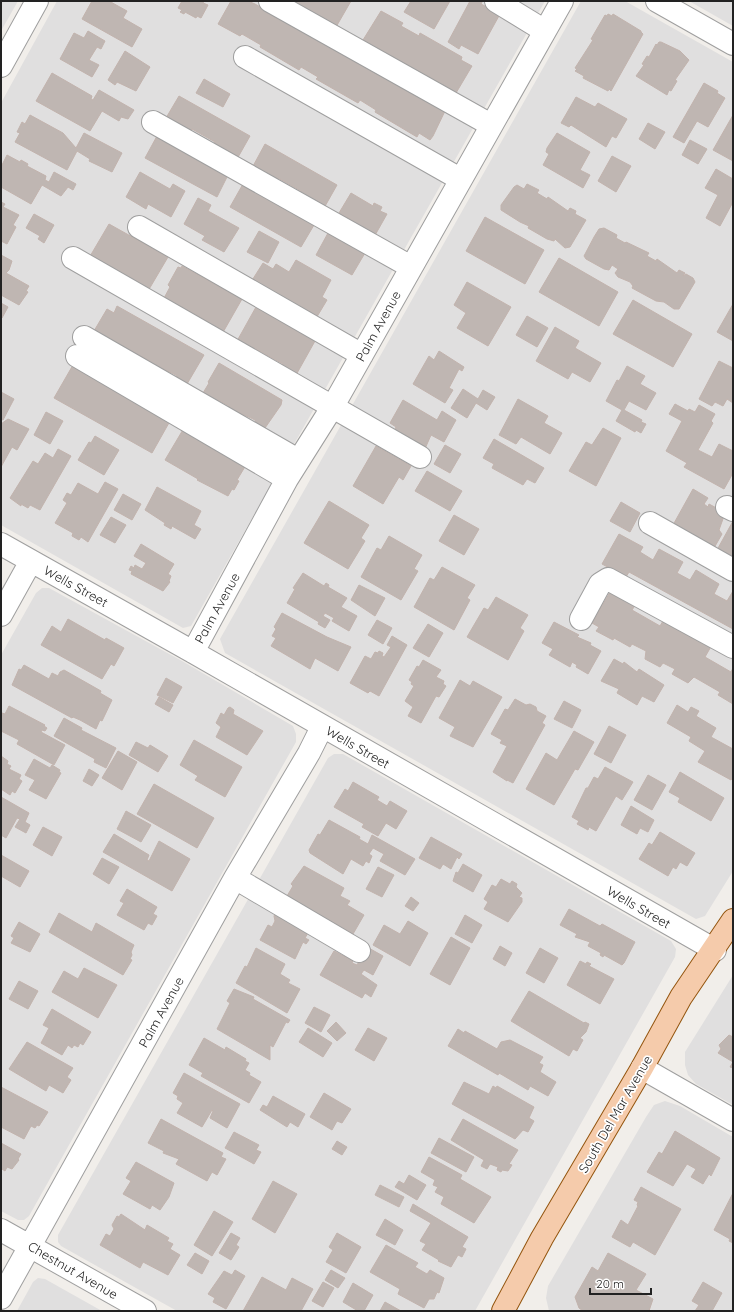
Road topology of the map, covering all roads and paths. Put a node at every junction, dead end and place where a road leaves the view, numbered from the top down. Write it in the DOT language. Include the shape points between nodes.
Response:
graph roads {
  1 [pos="37,1"];
  2 [pos="270,1"];
  3 [pos="496,1"];
  4 [pos="562,1"];
  5 [pos="657,1"];
  6 [pos="545,31"];
  7 [pos="733,44"];
  8 [pos="245,57"];
  9 [pos="1,66"];
  10 [pos="153,122"];
  11 [pos="491,125"];
  12 [pos="460,179"];
  13 [pos="139,227"];
  14 [pos="73,258"];
  15 [pos="411,268"];
  16 [pos="362,354"];
  17 [pos="333,406"];
  18 [pos="420,457"];
  19 [pos="298,460"];
  20 [pos="287,479"];
  21 [pos="650,523"];
  22 [pos="1,544"];
  23 [pos="31,561"];
  24 [pos="733,570"];
  25 [pos="1,615"];
  26 [pos="581,619"];
  27 [pos="733,647"];
  28 [pos="193,652"];
  29 [pos="322,727"];
  30 [pos="235,878"];
  31 [pos="733,920"];
  32 [pos="715,950"];
  33 [pos="359,951"];
  34 [pos="642,1068"];
  35 [pos="733,1120"];
  36 [pos="1,1230"];
  37 [pos="31,1246"];
  38 [pos="1,1298"];
  39 [pos="145,1311"];
  40 [pos="503,1311"];
  1 -- 9 [label="street"];
  2 -- 11 [label="street"];
  3 -- 6 [label="street"];
  4 -- 6 [label="street, Palm Avenue"];
  5 -- 7 [label="street"];
  6 -- 11 [label="street, Palm Avenue"];
  8 -- 12 [label="street"];
  10 -- 15 [label="street"];
  11 -- 12 [label="street, Palm Avenue"];
  12 -- 15 [label="street, Palm Avenue"];
  13 -- 16 [label="street"];
  14 -- 17 [label="street"];
  15 -- 16 [label="street, Palm Avenue"];
  16 -- 17 [label="street, Palm Avenue"];
  17 -- 18 [label="street"];
  17 -- 19 [label="street, Palm Avenue"];
  19 -- 20 [label="street, Palm Avenue"];
  19 -- 20 [label="street" via="80,346"];
  20 -- 28 [label="street, Palm Avenue"];
  21 -- 24 [label="street"];
  22 -- 23 [label="street, Wells Street"];
  23 -- 25 [label="street"];
  23 -- 28 [label="street, Wells Street"];
  26 -- 27 [label="street" via="600,584 608,579"];
  28 -- 29 [label="street, Wells Street"];
  29 -- 30 [label="street, Palm Avenue" via="310,753"];
  29 -- 32 [label="street, Wells Street"];
  30 -- 33 [label="street"];
  30 -- 37 [label="street, Palm Avenue"];
  31 -- 32 [label="main road, South Del Mar Avenue"];
  32 -- 34 [label="main road, South Del Mar Avenue" via="681,997"];
  34 -- 35 [label="street"];
  34 -- 40 [label="main road, South Del Mar Avenue" via="542,1238"];
  36 -- 37 [label="street, Chestnut Avenue"];
  37 -- 38 [label="street, Palm Avenue"];
  37 -- 39 [label="street, Chestnut Avenue"];
}
